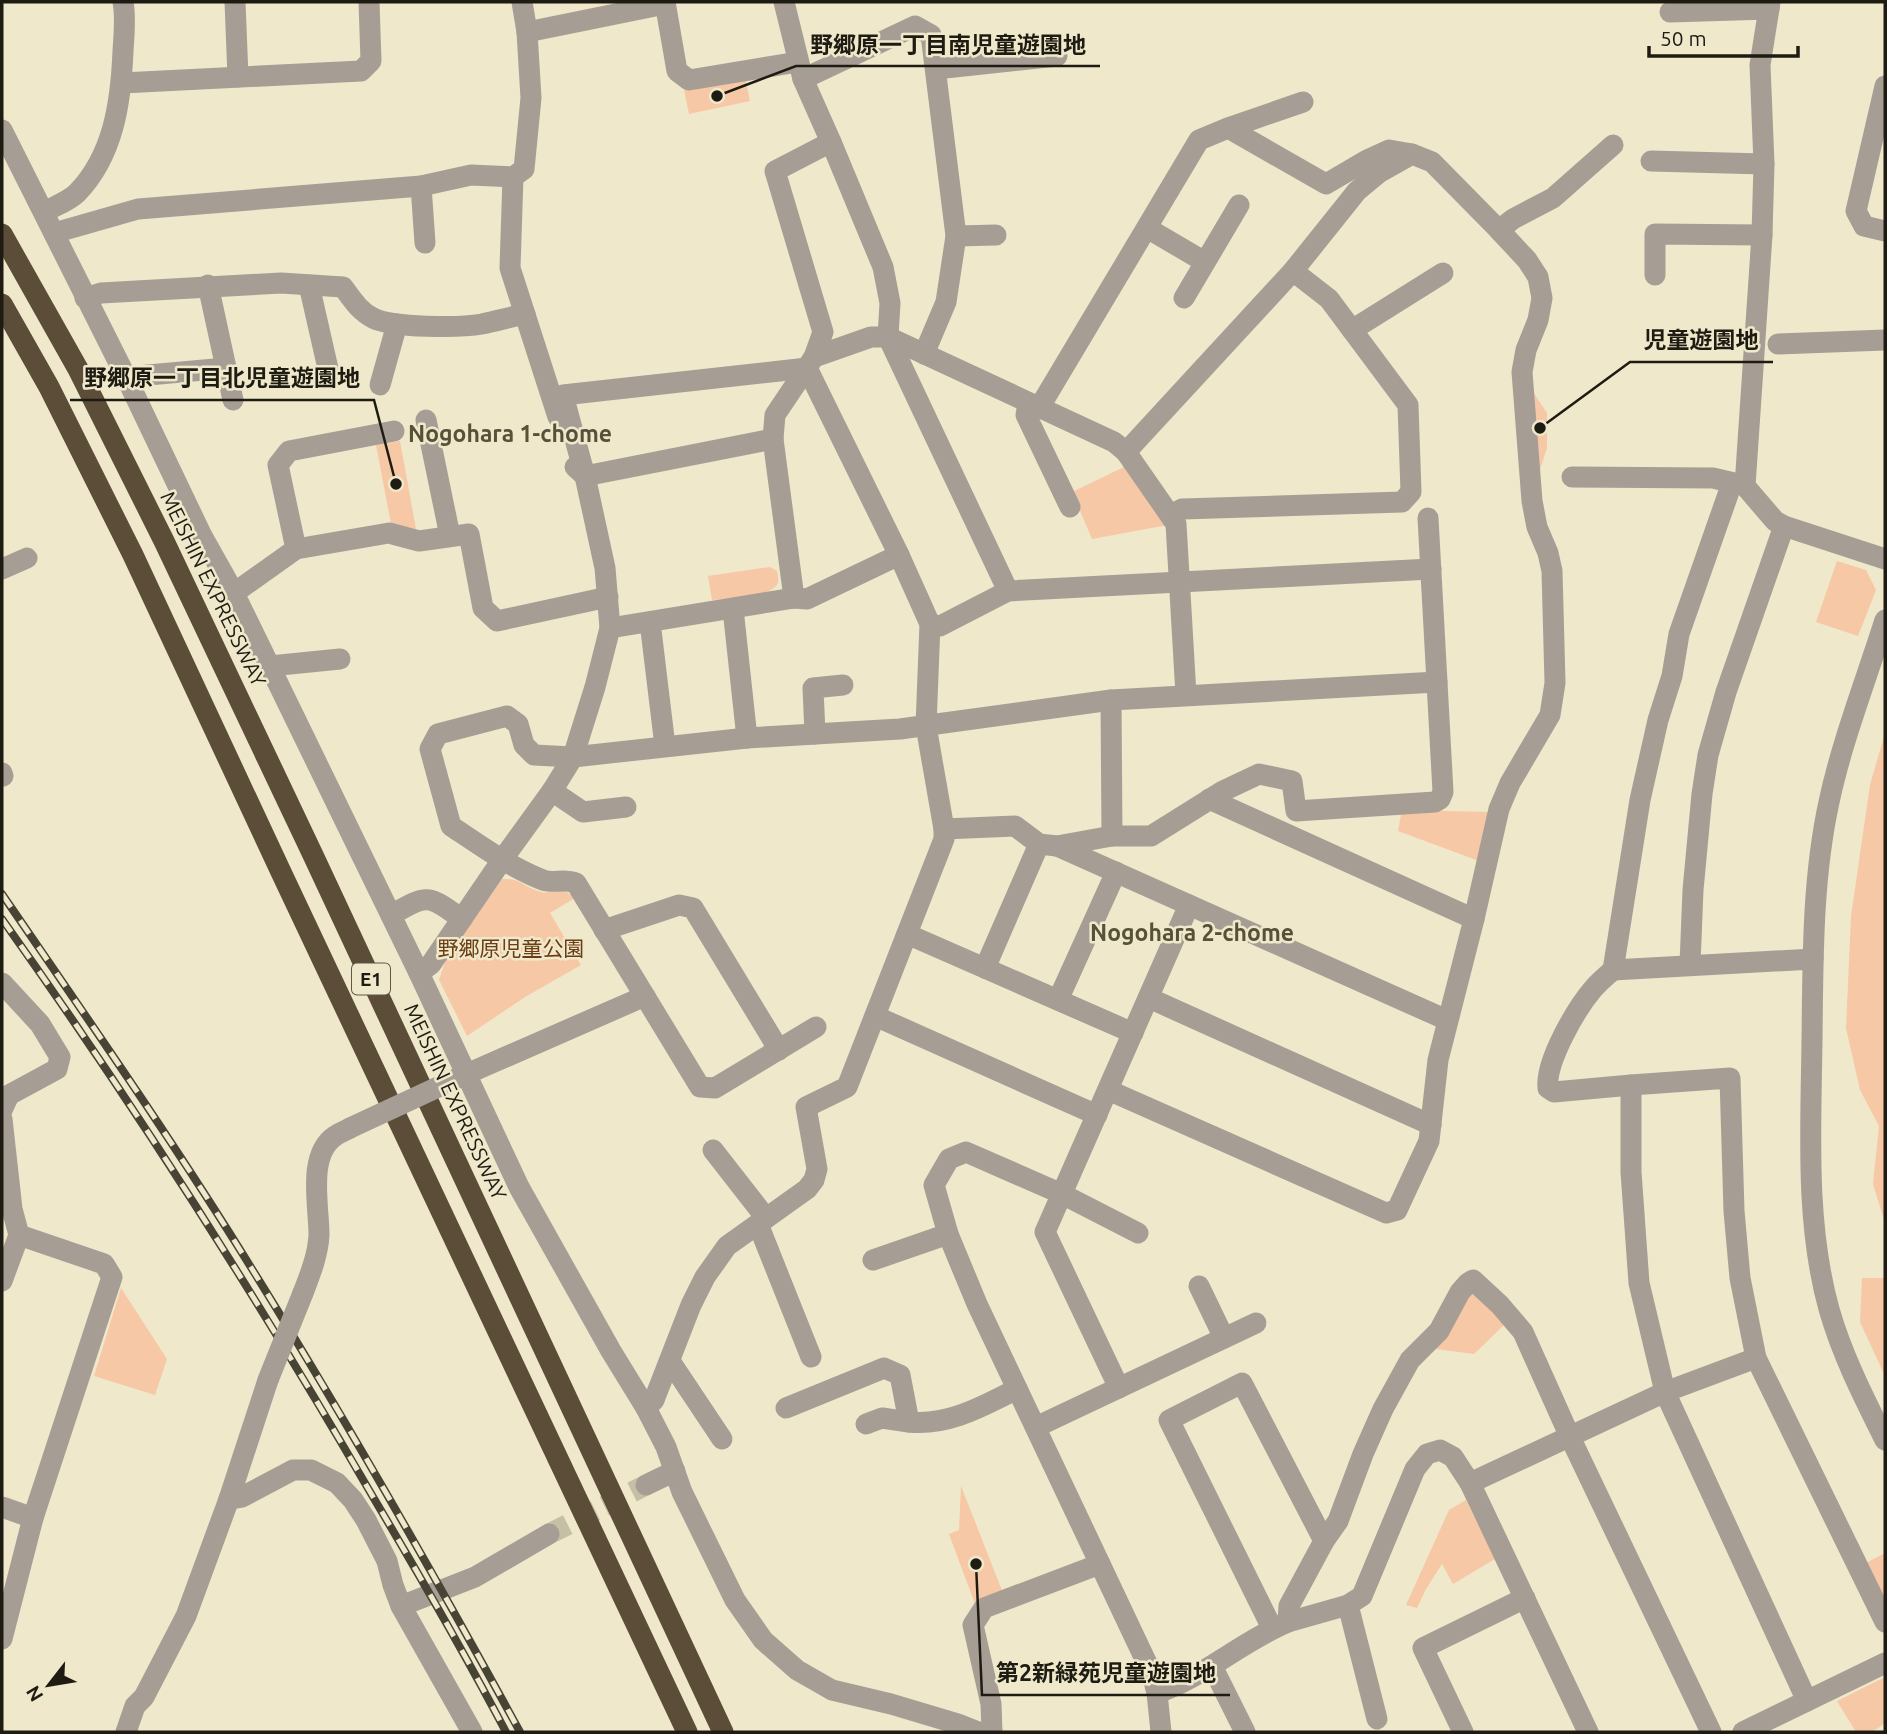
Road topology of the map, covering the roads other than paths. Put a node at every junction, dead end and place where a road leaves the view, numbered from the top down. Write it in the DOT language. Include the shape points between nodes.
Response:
graph roads {
  1 [pos="123,2"];
  2 [pos="235,2"];
  3 [pos="369,2"];
  4 [pos="522,2"];
  5 [pos="784,2"];
  6 [pos="665,3"];
  7 [pos="1769,6"];
  8 [pos="1670,12"];
  9 [pos="527,32"];
  10 [pos="1057,56"];
  11 [pos="936,69"];
  12 [pos="800,70"];
  13 [pos="238,77"];
  14 [pos="122,83"];
  15 [pos="1885,86"];
  16 [pos="1303,102"];
  17 [pos="1228,128"];
  18 [pos="2,130"];
  19 [pos="831,142"];
  20 [pos="1613,145"];
  21 [pos="1412,154"];
  22 [pos="1651,161"];
  23 [pos="1764,164"];
  24 [pos="513,177"];
  25 [pos="422,187"];
  26 [pos="1239,205"];
  27 [pos="44,212"];
  28 [pos="1147,228"];
  29 [pos="1499,230"];
  30 [pos="1885,231"];
  31 [pos="54,233"];
  32 [pos="2,234"];
  33 [pos="996,235"];
  34 [pos="1762,235"];
  35 [pos="956,236"];
  36 [pos="425,243"];
  37 [pos="1205,262"];
  38 [pos="1293,271"];
  39 [pos="1443,273"];
  40 [pos="1655,275"];
  41 [pos="208,285"];
  42 [pos="309,285"];
  43 [pos="85,298"];
  44 [pos="1184,298"];
  45 [pos="2,304"];
  46 [pos="525,314"];
  47 [pos="397,324"];
  48 [pos="1352,330"];
  49 [pos="888,337"];
  50 [pos="1885,340"];
  51 [pos="1778,344"];
  52 [pos="924,354"];
  53 [pos="811,362"];
  54 [pos="226,368"];
  55 [pos="328,373"];
  56 [pos="125,377"];
  57 [pos="380,385"];
  58 [pos="233,400"];
  59 [pos="1033,405"];
  60 [pos="426,420"];
  61 [pos="394,431"];
  62 [pos="773,439"];
  63 [pos="1126,452"];
  64 [pos="585,476"];
  65 [pos="1572,477"];
  66 [pos="1739,484"];
  67 [pos="1070,507"];
  68 [pos="1171,515"];
  69 [pos="1428,518"];
  70 [pos="1784,526"];
  71 [pos="450,536"];
  72 [pos="296,549"];
  73 [pos="899,555"];
  74 [pos="27,558"];
  75 [pos="1885,559"];
  76 [pos="2,569"];
  77 [pos="1431,569"];
  78 [pos="1180,582"];
  79 [pos="1008,591"];
  80 [pos="234,593"];
  81 [pos="608,597"];
  82 [pos="794,598"];
  83 [pos="733,609"];
  84 [pos="1885,620"];
  85 [pos="650,622"];
  86 [pos="930,624"];
  87 [pos="610,628"];
  88 [pos="340,659"];
  89 [pos="270,666"];
  90 [pos="1437,682"];
  91 [pos="843,685"];
  92 [pos="1186,695"];
  93 [pos="1111,700"];
  94 [pos="926,726"];
  95 [pos="815,734"];
  96 [pos="747,738"];
  97 [pos="665,746"];
  98 [pos="573,757"];
  99 [pos="552,790"];
  100 [pos="1209,799"];
  101 [pos="626,807"];
  102 [pos="944,829"];
  103 [pos="1112,836"];
  104 [pos="1048,845"];
  105 [pos="502,860"];
  106 [pos="1116,872"];
  107 [pos="1189,905"];
  108 [pos="391,915"];
  109 [pos="462,919"];
  110 [pos="1474,919"];
  111 [pos="604,930"];
  112 [pos="906,934"];
  113 [pos="1813,959"];
  114 [pos="1690,964"];
  115 [pos="985,968"];
  116 [pos="1613,970"];
  117 [pos="419,973"];
  118 [pos="2,983"];
  119 [pos="645,996"];
  120 [pos="1149,998"];
  121 [pos="1058,1000"];
  122 [pos="875,1016"];
  123 [pos="1447,1020"];
  124 [pos="816,1027"];
  125 [pos="1133,1032"];
  126 [pos="779,1050"];
  127 [pos="458,1078"];
  128 [pos="1631,1084"];
  129 [pos="1108,1090"];
  130 [pos="2,1110"];
  131 [pos="1097,1115"];
  132 [pos="2,1119"];
  133 [pos="1431,1125"];
  134 [pos="713,1150"];
  135 [pos="5,1177"];
  136 [pos="1062,1194"];
  137 [pos="762,1221"];
  138 [pos="1138,1233"];
  139 [pos="948,1234"];
  140 [pos="19,1235"];
  141 [pos="873,1260"];
  142 [pos="2,1281"];
  143 [pos="1199,1286"];
  144 [pos="1256,1323"];
  145 [pos="1224,1338"];
  146 [pos="811,1357"];
  147 [pos="1756,1358"];
  148 [pos="670,1362"];
  149 [pos="1119,1388"];
  150 [pos="1017,1389"];
  151 [pos="1665,1392"];
  152 [pos="646,1408"];
  153 [pos="786,1408"];
  154 [pos="909,1422"];
  155 [pos="866,1424"];
  156 [pos="1036,1427"];
  157 [pos="1570,1437"];
  158 [pos="722,1439"];
  159 [pos="1885,1440"];
  160 [pos="675,1471"];
  161 [pos="1469,1483"];
  162 [pos="646,1485"];
  163 [pos="229,1499"];
  164 [pos="2,1507"];
  165 [pos="33,1518"];
  166 [pos="549,1534"];
  167 [pos="1324,1541"];
  168 [pos="1100,1564"];
  169 [pos="1525,1598"];
  170 [pos="1348,1605"];
  171 [pos="401,1606"];
  172 [pos="1885,1622"];
  173 [pos="1280,1625"];
  174 [pos="2,1639"];
  175 [pos="1885,1663"];
  176 [pos="1212,1666"];
  177 [pos="1157,1693"];
  178 [pos="1807,1701"];
  179 [pos="1377,1719"];
  180 [pos="126,1732"];
  181 [pos="472,1732"];
  182 [pos="687,1732"];
  183 [pos="723,1732"];
  184 [pos="978,1732"];
  185 [pos="992,1732"];
  186 [pos="1161,1732"];
  187 [pos="1245,1732"];
  188 [pos="1463,1732"];
  189 [pos="1588,1732"];
  190 [pos="1711,1732"];
  191 [pos="1743,1732"];
  1 -- 14 [label="street"];
  2 -- 13 [label="street"];
  3 -- 13 [label="street" via="371,61 361,71"];
  4 -- 9 [label="street"];
  5 -- 12 [label="street"];
  6 -- 9 [label="street"];
  6 -- 12 [label="street" via="677,71 689,80"];
  7 -- 8 [label="street"];
  7 -- 23 [label="street" via="1760,65"];
  9 -- 24 [label="street" via="531,99 523,169"];
  10 -- 11 [label="street"];
  11 -- 12 [label="street" via="931,35 915,26"];
  11 -- 35 [label="street"];
  12 -- 19 [label="street"];
  13 -- 14 [label="street"];
  14 -- 27 [label="street" via="113,133 96,168 76,195"];
  15 -- 30 [label="street" via="1856,211 1864,226"];
  16 -- 17 [label="street"];
  17 -- 21 [label="street" via="1326,184 1389,150"];
  17 -- 28 [label="street" via="1199,140"];
  18 -- 27 [label="street"];
  19 -- 49 [label="street" via="883,267 890,303"];
  19 -- 53 [label="street" via="775,171 823,332"];
  20 -- 29 [label="street" via="1553,198"];
  21 -- 29 [label="street" via="1432,162"];
  21 -- 38 [label="street" via="1357,191"];
  22 -- 23 [label="street"];
  23 -- 34 [label="street"];
  24 -- 25 [label="street" via="471,175"];
  24 -- 46 [label="street" via="510,268"];
  25 -- 31 [label="street" via="138,209"];
  25 -- 36 [label="street"];
  26 -- 37 [label="street"];
  27 -- 31 [label="street"];
  28 -- 37 [label="street"];
  28 -- 59 [label="street"];
  29 -- 110 [label="street" via="1538,277 1542,298 1522,372 1532,501 1552,571 1555,683 1550,715 1499,809 1502,834"];
  31 -- 43 [label="street"];
  32 -- 183 [label="highway, MEISHIN EXPRESSWAY / E1" via="78,369 164,541"];
  33 -- 35 [label="street"];
  34 -- 40 [label="street" via="1655,234"];
  34 -- 66 [label="street"];
  35 -- 52 [label="street" via="946,302"];
  37 -- 44 [label="street"];
  38 -- 48 [label="street" via="1329,299"];
  38 -- 63 [label="street"];
  39 -- 48 [label="street"];
  41 -- 42 [label="street"];
  41 -- 43 [label="street"];
  41 -- 54 [label="street"];
  42 -- 47 [label="street" via="343,287 357,307 375,319"];
  42 -- 55 [label="street"];
  43 -- 56 [label="street"];
  45 -- 182 [label="highway, E1" via="133,555"];
  46 -- 47 [label="street" via="479,324"];
  46 -- 64 [label="street" via="574,465"];
  47 -- 57 [label="street"];
  48 -- 68 [label="street" via="1408,405 1411,492 1402,502 1182,509"];
  49 -- 52 [label="street"];
  49 -- 53 [label="street" via="871,338"];
  49 -- 79 [label="street"];
  50 -- 51 [label="street"];
  52 -- 59 [label="street"];
  53 -- 62 [label="street" via="775,415"];
  53 -- 64 [label="street" via="563,395"];
  53 -- 73 [label="street"];
  54 -- 56 [label="street"];
  54 -- 58 [label="street"];
  56 -- 80 [label="street"];
  59 -- 63 [label="street" via="1114,442"];
  59 -- 67 [label="street" via="1026,415"];
  60 -- 71 [label="street"];
  61 -- 72 [label="street" via="289,451 278,465"];
  62 -- 64 [label="street"];
  62 -- 82 [label="street"];
  63 -- 68 [label="street"];
  64 -- 81 [label="street"];
  65 -- 66 [label="street" via="1713,478"];
  66 -- 70 [label="street"];
  66 -- 116 [label="street" via="1679,634 1636,824"];
  68 -- 78 [label="street" via="1176,524"];
  69 -- 77 [label="street"];
  70 -- 75 [label="street"];
  70 -- 114 [label="street" via="1708,755"];
  71 -- 72 [label="street" via="419,541 389,533"];
  71 -- 81 [label="street" via="469,534 483,608 497,621"];
  72 -- 80 [label="street"];
  73 -- 82 [label="street" via="807,599"];
  73 -- 86 [label="street"];
  74 -- 76 [label="street"];
  77 -- 78 [label="street"];
  77 -- 90 [label="street"];
  78 -- 79 [label="street"];
  78 -- 92 [label="street"];
  79 -- 86 [label="street" via="940,626"];
  80 -- 89 [label="street"];
  81 -- 87 [label="street"];
  82 -- 83 [label="street"];
  83 -- 85 [label="street"];
  83 -- 96 [label="street"];
  84 -- 113 [label="street" via="1829,803"];
  85 -- 87 [label="street"];
  85 -- 97 [label="street"];
  86 -- 94 [label="street"];
  87 -- 98 [label="street"];
  88 -- 89 [label="street"];
  89 -- 108 [label="street"];
  90 -- 92 [label="street"];
  90 -- 100 [label="street" via="1443,792 1435,802 1296,810 1292,781 1259,774"];
  91 -- 95 [label="street" via="813,688"];
  92 -- 93 [label="street"];
  93 -- 94 [label="street"];
  93 -- 103 [label="street"];
  94 -- 95 [label="street"];
  94 -- 102 [label="street"];
  95 -- 96 [label="street"];
  96 -- 97 [label="street"];
  97 -- 98 [label="street"];
  98 -- 99 [label="street"];
  98 -- 105 [label="street" via="534,755 524,745 519,724 507,716 438,734 430,749 452,826"];
  99 -- 101 [label="street" via="583,812"];
  99 -- 105 [label="street"];
  100 -- 103 [label="street" via="1151,836"];
  100 -- 110 [label="street"];
  102 -- 104 [label="street" via="1015,826"];
  102 -- 112 [label="street"];
  103 -- 104 [label="street"];
  104 -- 106 [label="street"];
  104 -- 115 [label="street"];
  105 -- 109 [label="street"];
  105 -- 111 [label="street" via="547,882 576,883"];
  106 -- 107 [label="street"];
  106 -- 121 [label="street"];
  107 -- 120 [label="street"];
  107 -- 123 [label="street"];
  108 -- 109 [label="street" via="418,900 436,900"];
  108 -- 117 [label="street"];
  109 -- 117 [label="street" via="431,964"];
  110 -- 123 [label="street"];
  111 -- 119 [label="street"];
  111 -- 126 [label="street" via="679,905 693,908"];
  112 -- 115 [label="street"];
  112 -- 122 [label="street"];
  113 -- 114 [label="street"];
  113 -- 159 [label="street" via="1813,1228 1834,1323"];
  114 -- 116 [label="street"];
  115 -- 121 [label="street"];
  116 -- 128 [label="street" via="1592,989 1569,1024 1550,1065 1548,1088 1554,1092"];
  117 -- 127 [label="street"];
  118 -- 130 [label="street" via="40,1024 60,1057 57,1069 9,1095"];
  119 -- 126 [label="street" via="700,1087 716,1088"];
  119 -- 127 [label="street"];
  120 -- 125 [label="street"];
  120 -- 133 [label="street"];
  121 -- 125 [label="street"];
  122 -- 131 [label="street"];
  122 -- 137 [label="street" via="847,1087 806,1107 817,1169 814,1180"];
  123 -- 133 [label="street"];
  124 -- 126 [label="street"];
  125 -- 129 [label="street"];
  127 -- 152 [label="street"];
  127 -- 163 [label="street, bridge" via="350,1128 322,1150 317,1190 319,1237 312,1267"];
  128 -- 147 [label="street" via="1730,1078 1740,1278"];
  128 -- 151 [label="street" via="1631,1172 1639,1283"];
  129 -- 131 [label="street"];
  129 -- 133 [label="street" via="1386,1213 1397,1210 1429,1141"];
  131 -- 136 [label="street"];
  132 -- 135 [label="street"];
  134 -- 137 [label="street"];
  135 -- 140 [label="street"];
  136 -- 138 [label="street"];
  136 -- 139 [label="street" via="966,1152 949,1159 934,1185"];
  136 -- 149 [label="street" via="1045,1232"];
  137 -- 146 [label="street"];
  137 -- 148 [label="street" via="727,1246 705,1278"];
  139 -- 141 [label="street"];
  139 -- 150 [label="street"];
  140 -- 142 [label="street"];
  140 -- 165 [label="street" via="104,1264 112,1277"];
  143 -- 145 [label="street"];
  144 -- 145 [label="street"];
  145 -- 149 [label="street"];
  147 -- 151 [label="street"];
  147 -- 172 [label="street"];
  148 -- 152 [label="street"];
  148 -- 158 [label="street"];
  149 -- 156 [label="street"];
  150 -- 154 [label="street" via="963,1416 926,1424"];
  150 -- 156 [label="street"];
  151 -- 157 [label="street"];
  151 -- 178 [label="street"];
  152 -- 160 [label="street"];
  153 -- 154 [label="street" via="884,1368 900,1375"];
  154 -- 155 [label="street" via="882,1418"];
  156 -- 168 [label="street"];
  157 -- 161 [label="street"];
  157 -- 167 [label="street" via="1522,1332 1473,1280 1460,1292 1438,1331 1410,1360 1363,1454 1338,1521"];
  157 -- 190 [label="street"];
  160 -- 162 [label="street"];
  160 -- 184 [label="street" via="735,1600 763,1640 797,1670 832,1690"];
  161 -- 169 [label="street"];
  161 -- 170 [label="street" via="1453,1457 1440,1450 1427,1454 1415,1469 1362,1596"];
  163 -- 171 [label="street" via="242,1497 293,1469 311,1470 337,1483 366,1520 387,1561"];
  163 -- 180 [label="street" via="186,1616 135,1706"];
  164 -- 165 [label="street"];
  165 -- 174 [label="street"];
  166 -- 171 [label="street" via="475,1577"];
  167 -- 173 [label="street"];
  167 -- 173 [label="street" via="1242,1383 1169,1420"];
  168 -- 177 [label="street"];
  168 -- 185 [label="street" via="984,1608 978,1617 973,1625 991,1703"];
  169 -- 188 [label="street" via="1423,1648"];
  169 -- 189 [label="street"];
  170 -- 173 [label="street"];
  170 -- 179 [label="street"];
  171 -- 181 [label="street"];
  173 -- 176 [label="street"];
  175 -- 178 [label="street"];
  176 -- 177 [label="street"];
  176 -- 187 [label="street"];
  177 -- 186 [label="street"];
  178 -- 191 [label="street"];
}
